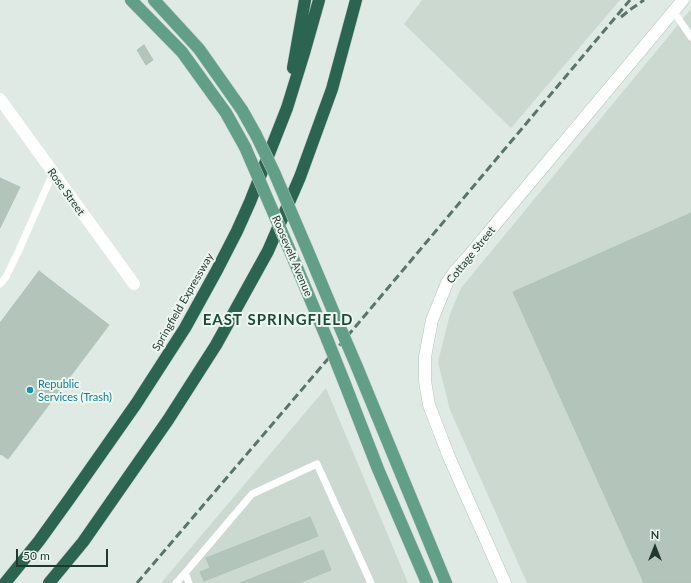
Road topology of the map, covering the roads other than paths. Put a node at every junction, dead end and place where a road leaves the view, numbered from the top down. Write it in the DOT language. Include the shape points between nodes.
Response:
graph roads {
  1 [pos="131,0"];
  2 [pos="154,0"];
  3 [pos="305,0"];
  4 [pos="319,0"];
  5 [pos="356,0"];
  6 [pos="683,0"];
  7 [pos="674,12"];
  8 [pos="691,37"];
  9 [pos="0,99"];
  10 [pos="287,108"];
  11 [pos="53,173"];
  12 [pos="0,284"];
  13 [pos="134,284"];
  14 [pos="185,573"];
  15 [pos="5,583"];
  16 [pos="50,583"];
  17 [pos="176,583"];
  18 [pos="190,583"];
  19 [pos="371,583"];
  20 [pos="427,583"];
  21 [pos="446,583"];
  22 [pos="505,583"];
  1 -- 20 [label="main road, Roosevelt Avenue, bridge" via="182,52 226,113 245,147"];
  2 -- 21 [label="main road, Roosevelt Avenue, bridge" via="199,49 242,110 256,135 307,249"];
  3 -- 10 [label="highway"];
  4 -- 10 [label="highway, Springfield Expressway"];
  5 -- 16 [label="highway" via="332,89 297,184 264,257 216,345 168,420 83,542"];
  6 -- 7 [label="main road, Cottage Street"];
  7 -- 8 [label="lane"];
  7 -- 22 [label="main road, Cottage Street" via="455,271 447,283 432,320 425,357 429,405 449,457"];
  9 -- 11 [label="main road, Rose Street"];
  10 -- 15 [label="highway, Springfield Expressway" via="237,231 188,322 103,453"];
  11 -- 12 [label="lane"];
  11 -- 13 [label="main road, Rose Street"];
  14 -- 17 [label="lane"];
  14 -- 18 [label="lane"];
  14 -- 19 [label="lane" via="252,494 316,464"];
}
